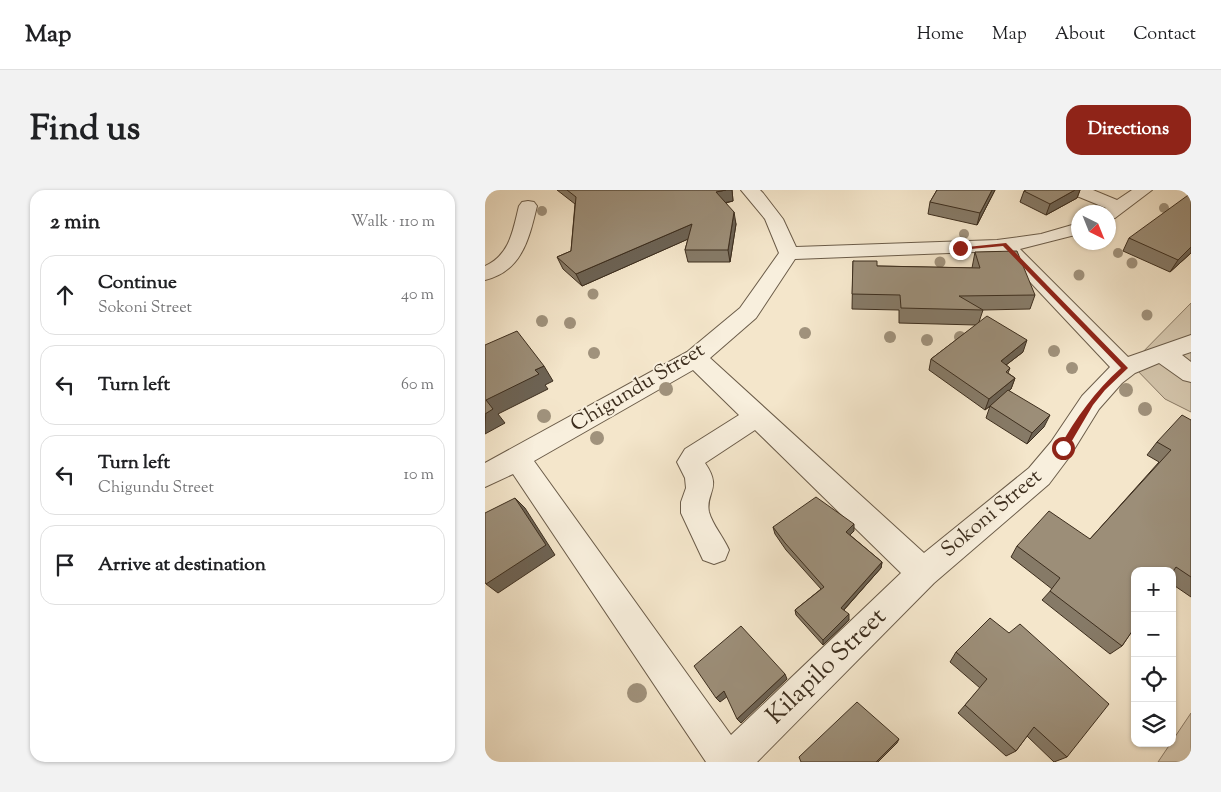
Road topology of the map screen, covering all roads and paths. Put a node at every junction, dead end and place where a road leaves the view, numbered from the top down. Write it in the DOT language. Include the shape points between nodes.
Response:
graph roads {
  1 [pos="750,190"];
  2 [pos="1078,190"];
  3 [pos="1143,190"];
  4 [pos="1104,205"];
  5 [pos="528,206"];
  6 [pos="1116,208"];
  7 [pos="1071,231"];
  8 [pos="1004,244"];
  9 [pos="789,253"];
  10 [pos="485,274"];
  11 [pos="1191,343"];
  12 [pos="1162,353"];
  13 [pos="695,358"];
  14 [pos="1125,368"];
  15 [pos="1191,374"];
  16 [pos="757,416"];
  17 [pos="517,458"];
  18 [pos="485,476"];
  19 [pos="714,550"];
  20 [pos="923,573"];
  21 [pos="729,762"];
  1 -- 9 [label="street" via="775,218"];
  2 -- 4 [label="street"];
  3 -- 6 [label="street"];
  5 -- 10 [label="street" via="512,258"];
  7 -- 8 [label="street"];
  8 -- 9 [label="street"];
  8 -- 14 [label="street"];
  9 -- 13 [label="street, Chigundu Street" via="748,312"];
  11 -- 12 [label="street, Sokoni Street"];
  12 -- 14 [label="street, Sokoni Street"];
  12 -- 15 [label="street"];
  13 -- 16 [label="street"];
  13 -- 17 [label="street, Chigundu Street"];
  14 -- 20 [label="street, Sokoni Street" via="1103,388 1039,476"];
  16 -- 19 [label="street" via="690,462 699,476 695,513"];
  16 -- 20 [label="street"];
  17 -- 18 [label="street, Chigundu Street"];
  17 -- 21 [label="street"];
  20 -- 21 [label="street, Kilapilo Street"];
}
